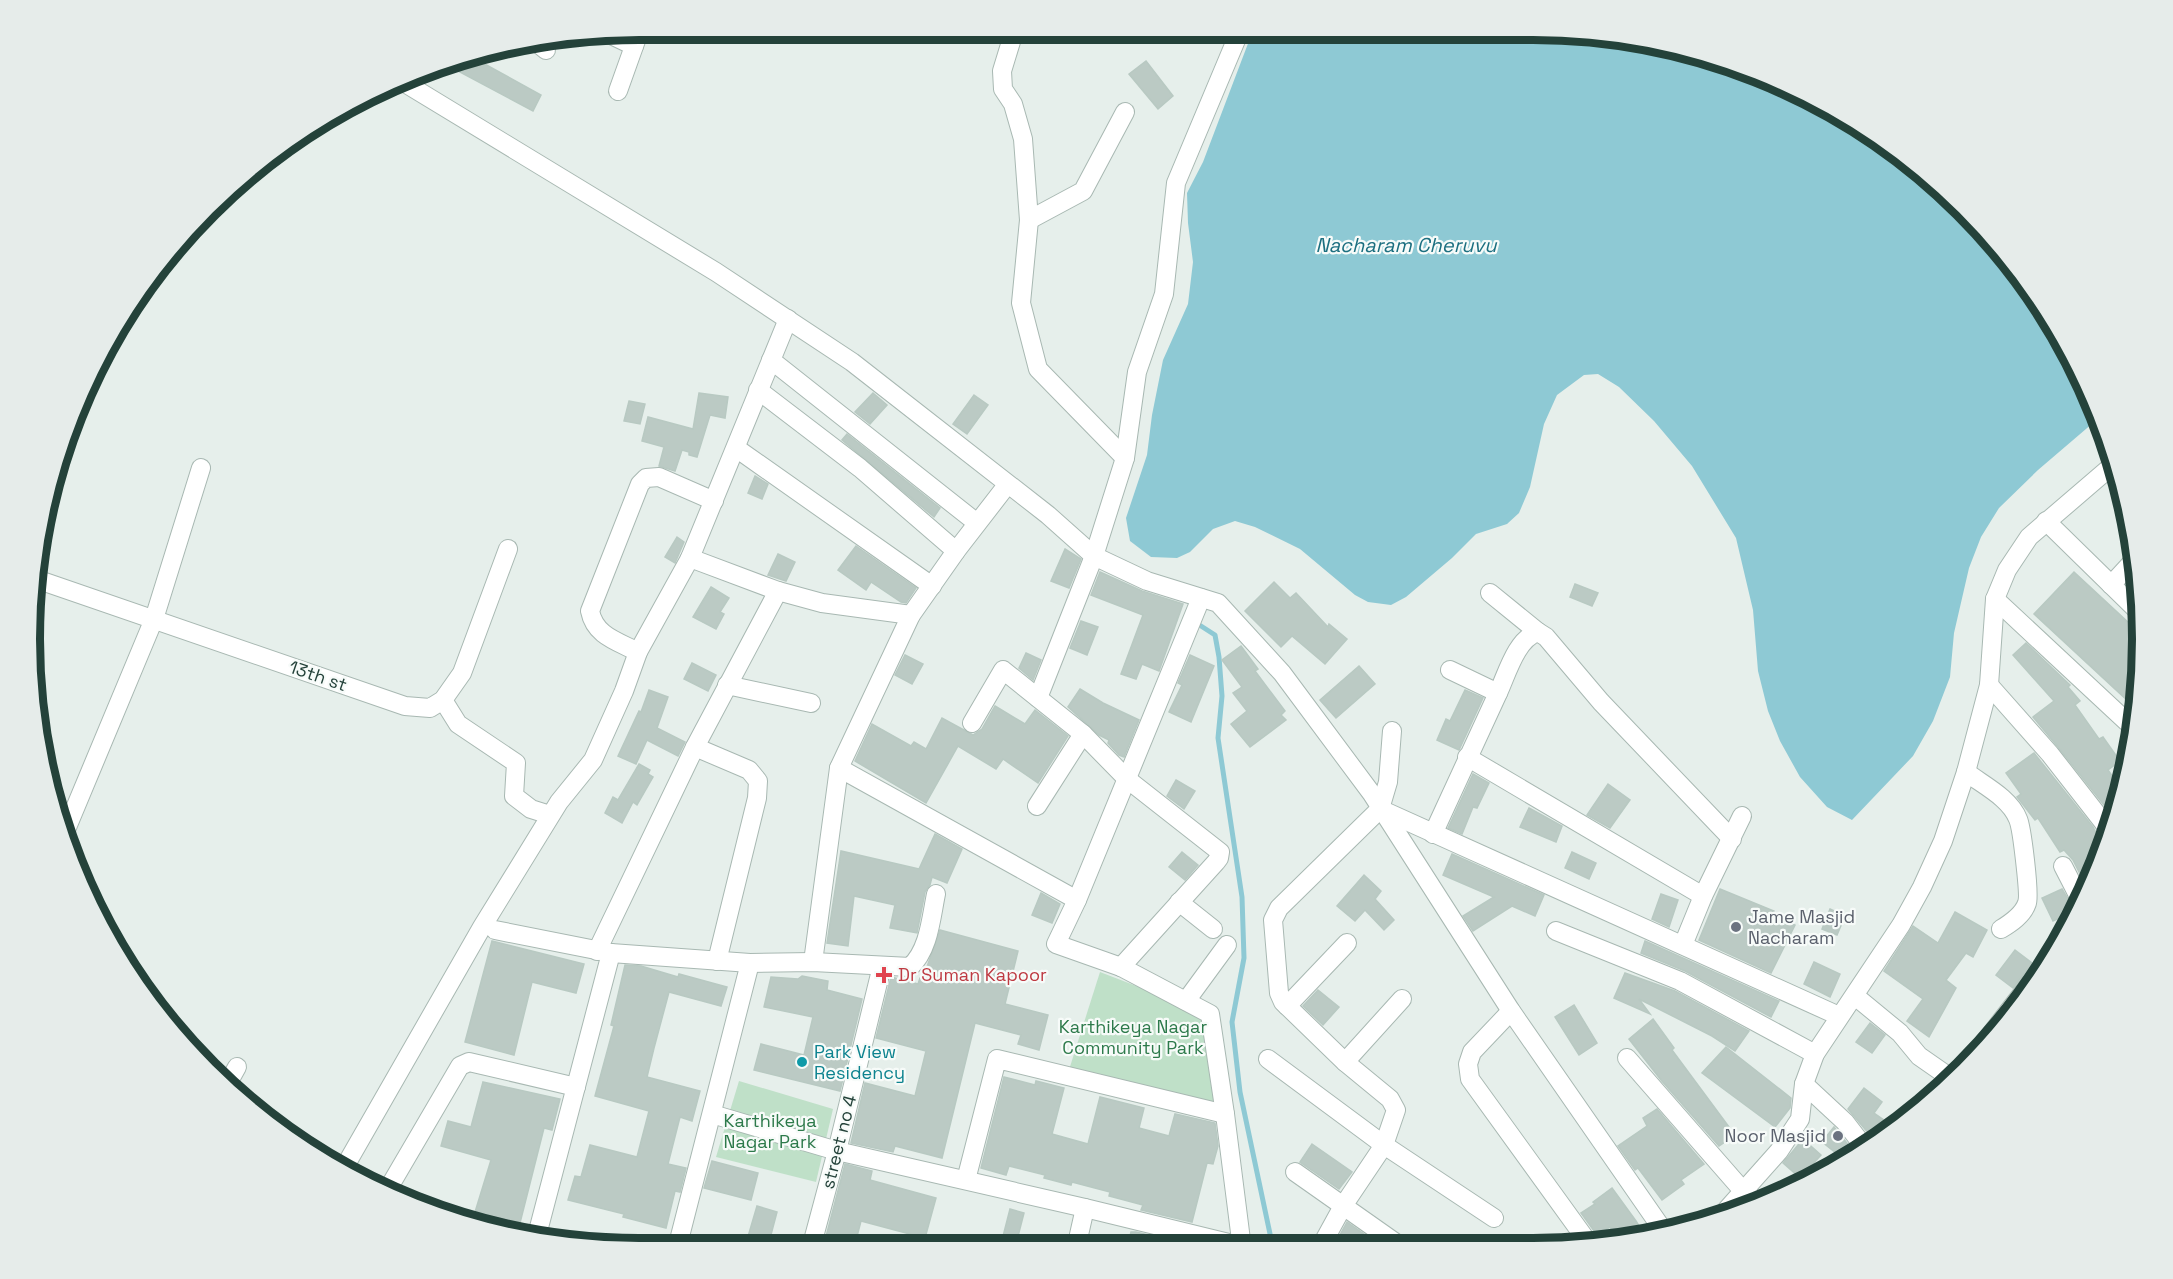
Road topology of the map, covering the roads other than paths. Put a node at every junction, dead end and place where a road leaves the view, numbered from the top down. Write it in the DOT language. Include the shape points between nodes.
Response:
graph roads {
  1 [pos="636,40"];
  2 [pos="1012,40"];
  3 [pos="1236,40"];
  4 [pos="410,86"];
  5 [pos="618,91"];
  6 [pos="1125,112"];
  7 [pos="1029,220"];
  8 [pos="788,320"];
  9 [pos="771,360"];
  10 [pos="758,390"];
  11 [pos="736,448"];
  12 [pos="1125,458"];
  13 [pos="201,468"];
  14 [pos="2108,469"];
  15 [pos="1007,485"];
  16 [pos="714,501"];
  17 [pos="2046,521"];
  18 [pos="977,523"];
  19 [pos="508,549"];
  20 [pos="956,551"];
  21 [pos="1094,556"];
  22 [pos="690,558"];
  23 [pos="2128,568"];
  24 [pos="44,583"];
  25 [pos="2111,585"];
  26 [pos="932,586"];
  27 [pos="778,591"];
  28 [pos="1490,592"];
  29 [pos="1201,598"];
  30 [pos="1995,599"];
  31 [pos="2131,604"];
  32 [pos="911,615"];
  33 [pos="154,619"];
  34 [pos="1538,632"];
  35 [pos="638,652"];
  36 [pos="1450,670"];
  37 [pos="727,685"];
  38 [pos="1989,685"];
  39 [pos="1498,693"];
  40 [pos="1038,698"];
  41 [pos="443,700"];
  42 [pos="812,703"];
  43 [pos="2126,721"];
  44 [pos="972,723"];
  45 [pos="1392,731"];
  46 [pos="1083,734"];
  47 [pos="695,747"];
  48 [pos="1467,758"];
  49 [pos="839,768"];
  50 [pos="1966,772"];
  51 [pos="1127,779"];
  52 [pos="1037,806"];
  53 [pos="1380,809"];
  54 [pos="550,815"];
  55 [pos="1742,816"];
  56 [pos="69,822"];
  57 [pos="2104,823"];
  58 [pos="1433,834"];
  59 [pos="1732,839"];
  60 [pos="2063,866"];
  61 [pos="2076,892"];
  62 [pos="936,894"];
  63 [pos="1703,896"];
  64 [pos="1077,900"];
  65 [pos="1179,902"];
  66 [pos="1213,929"];
  67 [pos="2001,929"];
  68 [pos="495,930"];
  69 [pos="1556,932"];
  70 [pos="1347,943"];
  71 [pos="1227,945"];
  72 [pos="1683,945"];
  73 [pos="604,952"];
  74 [pos="717,961"];
  75 [pos="813,962"];
  76 [pos="750,963"];
  77 [pos="882,966"];
  78 [pos="1121,967"];
  79 [pos="1855,996"];
  80 [pos="1402,999"];
  81 [pos="1186,1001"];
  82 [pos="1287,1006"];
  83 [pos="1511,1011"];
  84 [pos="1839,1016"];
  85 [pos="1815,1054"];
  86 [pos="1627,1058"];
  87 [pos="1268,1059"];
  88 [pos="1345,1062"];
  89 [pos="237,1067"];
  90 [pos="1945,1074"];
  91 [pos="231,1077"];
  92 [pos="1804,1084"];
  93 [pos="576,1087"];
  94 [pos="712,1114"];
  95 [pos="1226,1114"];
  96 [pos="1860,1142"];
  97 [pos="1384,1145"];
  98 [pos="837,1151"];
  99 [pos="347,1162"];
  100 [pos="1295,1172"];
  101 [pos="966,1180"];
  102 [pos="391,1184"];
  103 [pos="1751,1196"];
  104 [pos="1343,1206"];
  105 [pos="1085,1208"];
  106 [pos="1494,1218"];
  107 [pos="1659,1225"];
  108 [pos="538,1229"];
  109 [pos="1583,1236"];
  110 [pos="680,1238"];
  111 [pos="815,1238"];
  112 [pos="1078,1238"];
  113 [pos="1205,1238"];
  114 [pos="1240,1238"];
  115 [pos="1325,1238"];
  116 [pos="1389,1238"];
  1 -- 5 [label="street"];
  2 -- 7 [label="street" via="1002,71 1003,89 1023,139"];
  3 -- 12 [label="street" via="1176,183 1164,294 1137,372"];
  4 -- 8 [label="street"];
  6 -- 7 [label="street" via="1083,191"];
  7 -- 12 [label="street" via="1021,303 1038,369"];
  8 -- 9 [label="street"];
  8 -- 15 [label="street" via="852,362"];
  9 -- 10 [label="street"];
  9 -- 18 [label="street"];
  10 -- 11 [label="street"];
  10 -- 20 [label="street" via="860,468"];
  11 -- 16 [label="street"];
  11 -- 26 [label="street"];
  12 -- 21 [label="street"];
  13 -- 33 [label="street"];
  14 -- 17 [label="street"];
  15 -- 18 [label="street"];
  15 -- 21 [label="street"];
  16 -- 22 [label="street"];
  16 -- 35 [label="street" via="659,477 646,478 640,484 590,611 592,624 604,635"];
  17 -- 25 [label="street"];
  17 -- 30 [label="street" via="2029,537 2007,570"];
  18 -- 20 [label="street"];
  19 -- 41 [label="street" via="462,672"];
  20 -- 26 [label="street"];
  21 -- 29 [label="street" via="1147,581"];
  21 -- 40 [label="street"];
  22 -- 27 [label="street"];
  22 -- 35 [label="street"];
  23 -- 25 [label="street"];
  24 -- 33 [label="street, 13th st"];
  25 -- 31 [label="street"];
  26 -- 32 [label="street"];
  27 -- 32 [label="street" via="822,603"];
  27 -- 37 [label="street"];
  28 -- 34 [label="street"];
  29 -- 51 [label="street"];
  29 -- 53 [label="street" via="1218,603 1282,673"];
  30 -- 38 [label="street"];
  30 -- 43 [label="street"];
  32 -- 49 [label="street"];
  33 -- 41 [label="street, 13th st" via="405,706 430,708"];
  33 -- 56 [label="street"];
  34 -- 39 [label="street" via="1529,635 1518,651"];
  34 -- 59 [label="street"];
  35 -- 54 [label="street" via="593,760"];
  36 -- 39 [label="street"];
  37 -- 42 [label="street"];
  37 -- 47 [label="street"];
  38 -- 50 [label="street"];
  38 -- 57 [label="street"];
  39 -- 48 [label="street"];
  40 -- 44 [label="street" via="1003,670"];
  40 -- 46 [label="street"];
  41 -- 54 [label="street" via="458,724 516,763 514,796 531,809"];
  45 -- 53 [label="street" via="1388,782"];
  46 -- 51 [label="street"];
  46 -- 52 [label="street"];
  47 -- 73 [label="street"];
  47 -- 74 [label="street" via="749,770 758,781"];
  48 -- 58 [label="street"];
  48 -- 63 [label="street"];
  49 -- 64 [label="street"];
  49 -- 75 [label="street"];
  50 -- 67 [label="street" via="2004,800 2018,819 2028,902 2014,921"];
  50 -- 79 [label="street" via="1922,887"];
  51 -- 64 [label="street"];
  51 -- 65 [label="street" via="1220,852 1219,858"];
  53 -- 58 [label="street"];
  53 -- 82 [label="street" via="1279,908 1273,920 1279,993"];
  53 -- 83 [label="street"];
  54 -- 99 [label="street"];
  55 -- 59 [label="street"];
  58 -- 72 [label="street"];
  59 -- 63 [label="street"];
  60 -- 61 [label="street"];
  62 -- 77 [label="street" via="920,959 910,967"];
  63 -- 72 [label="street"];
  64 -- 78 [label="street" via="1056,944"];
  65 -- 66 [label="street"];
  65 -- 78 [label="street"];
  68 -- 73 [label="street"];
  69 -- 85 [label="street" via="1680,981"];
  70 -- 82 [label="street"];
  71 -- 81 [label="street"];
  72 -- 84 [label="street"];
  73 -- 74 [label="street"];
  73 -- 93 [label="street"];
  74 -- 76 [label="street"];
  75 -- 76 [label="street"];
  75 -- 77 [label="street"];
  76 -- 94 [label="street"];
  77 -- 98 [label="street, street no 4"];
  78 -- 81 [label="street"];
  79 -- 84 [label="street"];
  79 -- 90 [label="street" via="1900,1033 1919,1056"];
  80 -- 88 [label="street"];
  81 -- 95 [label="street" via="1210,1014"];
  82 -- 88 [label="street"];
  83 -- 107 [label="street"];
  83 -- 109 [label="street" via="1472,1052 1468,1064 1470,1079"];
  84 -- 85 [label="street"];
  85 -- 92 [label="street"];
  86 -- 103 [label="street"];
  87 -- 97 [label="street"];
  88 -- 97 [label="street" via="1390,1099 1396,1110"];
  89 -- 91 [label="street"];
  92 -- 96 [label="street"];
  92 -- 103 [label="street" via="1800,1119"];
  93 -- 102 [label="street" via="464,1063"];
  93 -- 108 [label="street"];
  94 -- 98 [label="street"];
  94 -- 110 [label="street"];
  95 -- 101 [label="street" via="997,1059"];
  95 -- 114 [label="street"];
  97 -- 104 [label="street"];
  97 -- 106 [label="street"];
  98 -- 101 [label="street"];
  98 -- 111 [label="street, street no 4"];
  100 -- 104 [label="street"];
  101 -- 105 [label="street"];
  104 -- 115 [label="street"];
  104 -- 116 [label="street"];
  105 -- 112 [label="street"];
  105 -- 113 [label="street"];
}
